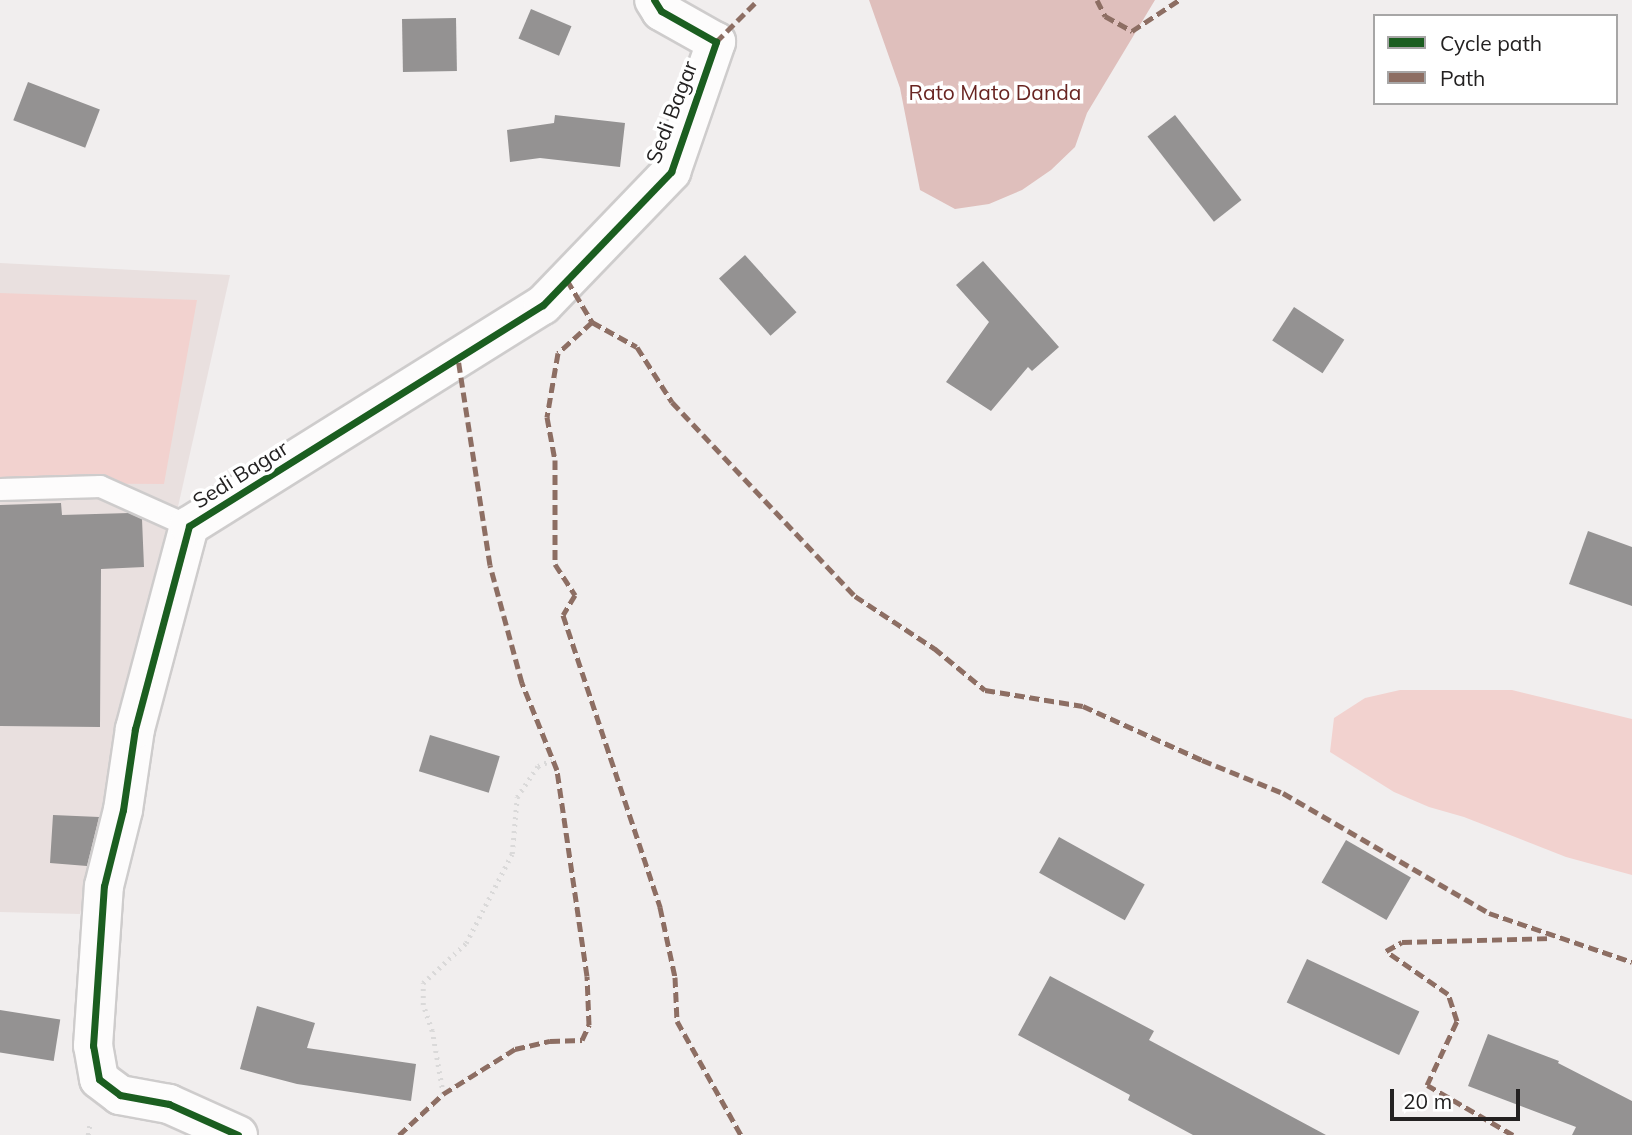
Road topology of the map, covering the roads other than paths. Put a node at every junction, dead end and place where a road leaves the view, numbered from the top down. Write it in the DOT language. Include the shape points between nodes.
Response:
graph roads {
  1 [pos="654,0"];
  2 [pos="0,489"];
  3 [pos="190,526"];
  4 [pos="238,1135"];
  1 -- 3 [label="street, Sedi Bagar" via="661,11 716,42 671,172 543,305"];
  2 -- 3 [label="lane" via="100,486"];
  3 -- 4 [label="street, Sedi Bagar" via="135,729 123,810 104,886 93,1046 99,1079 120,1095 169,1104"];
}
